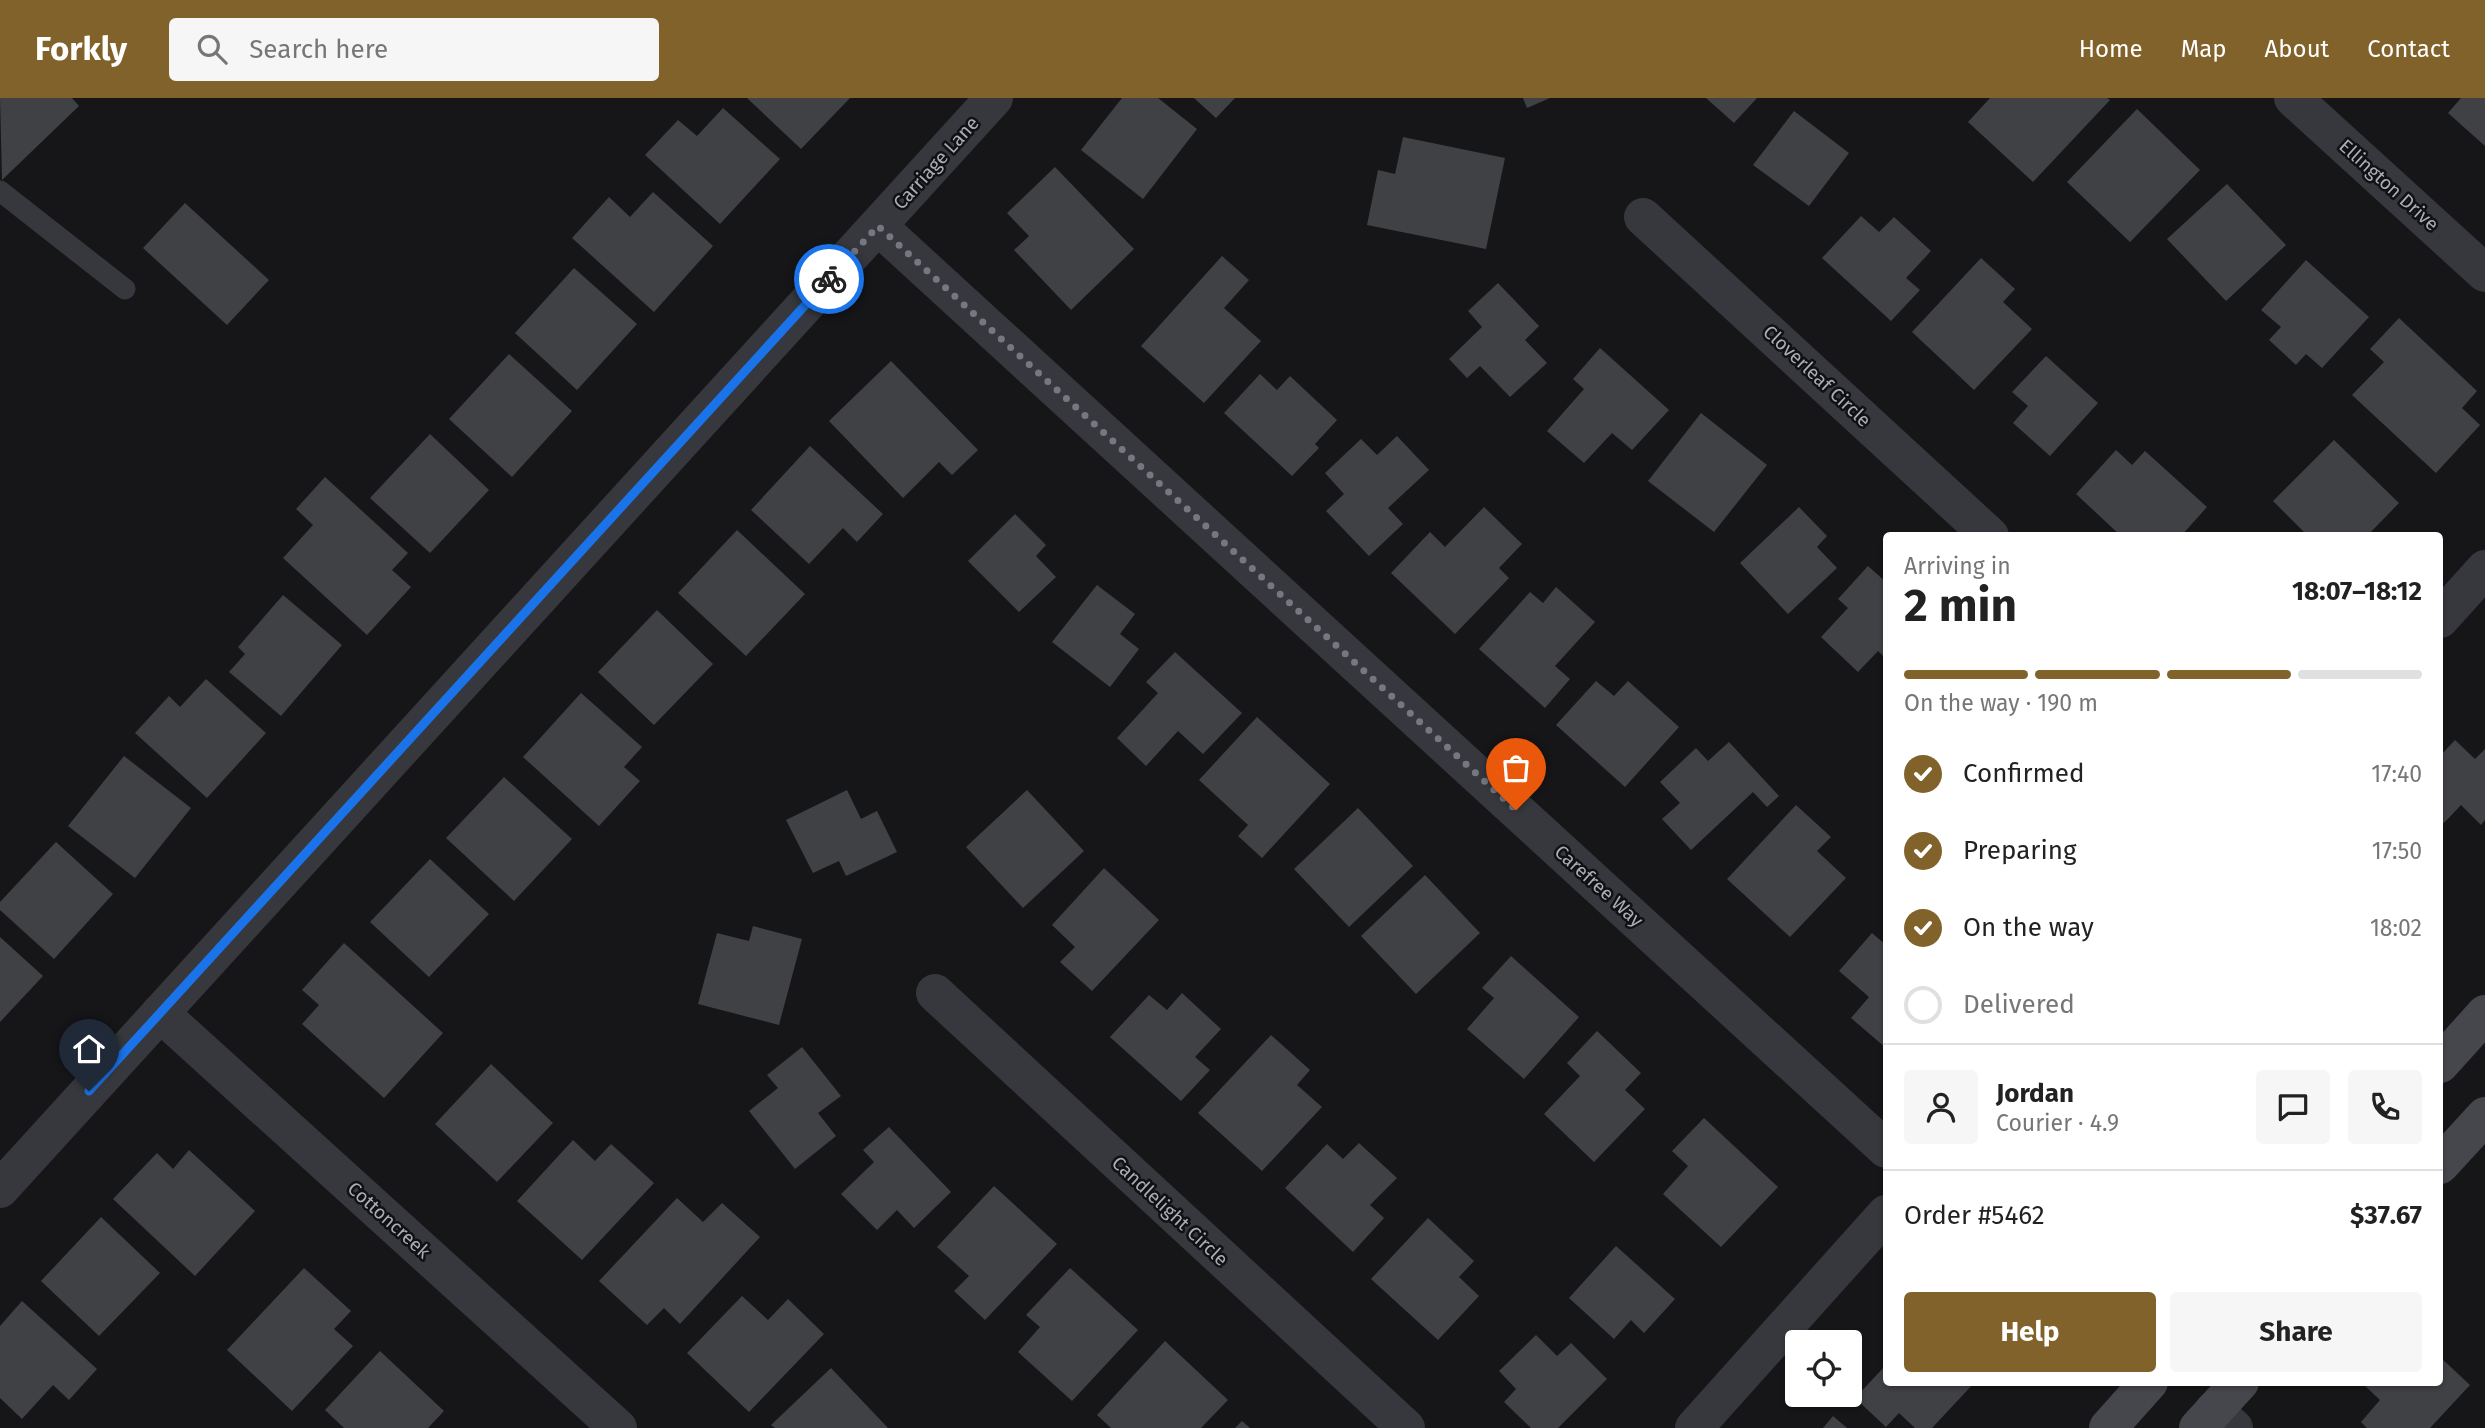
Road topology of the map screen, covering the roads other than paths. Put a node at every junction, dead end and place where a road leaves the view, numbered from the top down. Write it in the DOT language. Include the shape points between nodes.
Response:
graph roads {
  1 [pos="995,98"];
  2 [pos="2293,98"];
  3 [pos="0,191"];
  4 [pos="1643,217"];
  5 [pos="878,226"];
  6 [pos="2485,273"];
  7 [pos="125,289"];
  8 [pos="1986,532"];
  9 [pos="2485,569"];
  10 [pos="2443,617"];
  11 [pos="935,993"];
  12 [pos="160,1013"];
  13 [pos="2485,1014"];
  14 [pos="2443,1061"];
  15 [pos="2485,1116"];
  16 [pos="1883,1146"];
  17 [pos="2443,1162"];
  18 [pos="0,1189"];
  19 [pos="1883,1217"];
  20 [pos="2145,1386"];
  21 [pos="2238,1386"];
  22 [pos="2216,1422"];
  23 [pos="618,1428"];
  24 [pos="1406,1428"];
  25 [pos="1694,1428"];
  26 [pos="2108,1428"];
  1 -- 5 [label="street, Carriage Lane"];
  2 -- 6 [label="street, Ellington Drive"];
  3 -- 7 [label="lane"];
  4 -- 8 [label="street, Cloverleaf Circle"];
  5 -- 12 [label="street, Carriage Lane"];
  5 -- 16 [label="street, Carefree Way"];
  9 -- 10 [label="street"];
  11 -- 24 [label="street, Candlelight Circle"];
  12 -- 18 [label="street, Carriage Lane"];
  12 -- 23 [label="street, Cottoncreek"];
  13 -- 14 [label="main road"];
  15 -- 17 [label="main road"];
  19 -- 25 [label="street"];
  20 -- 26 [label="main road"];
  21 -- 22 [label="main road"];
}
